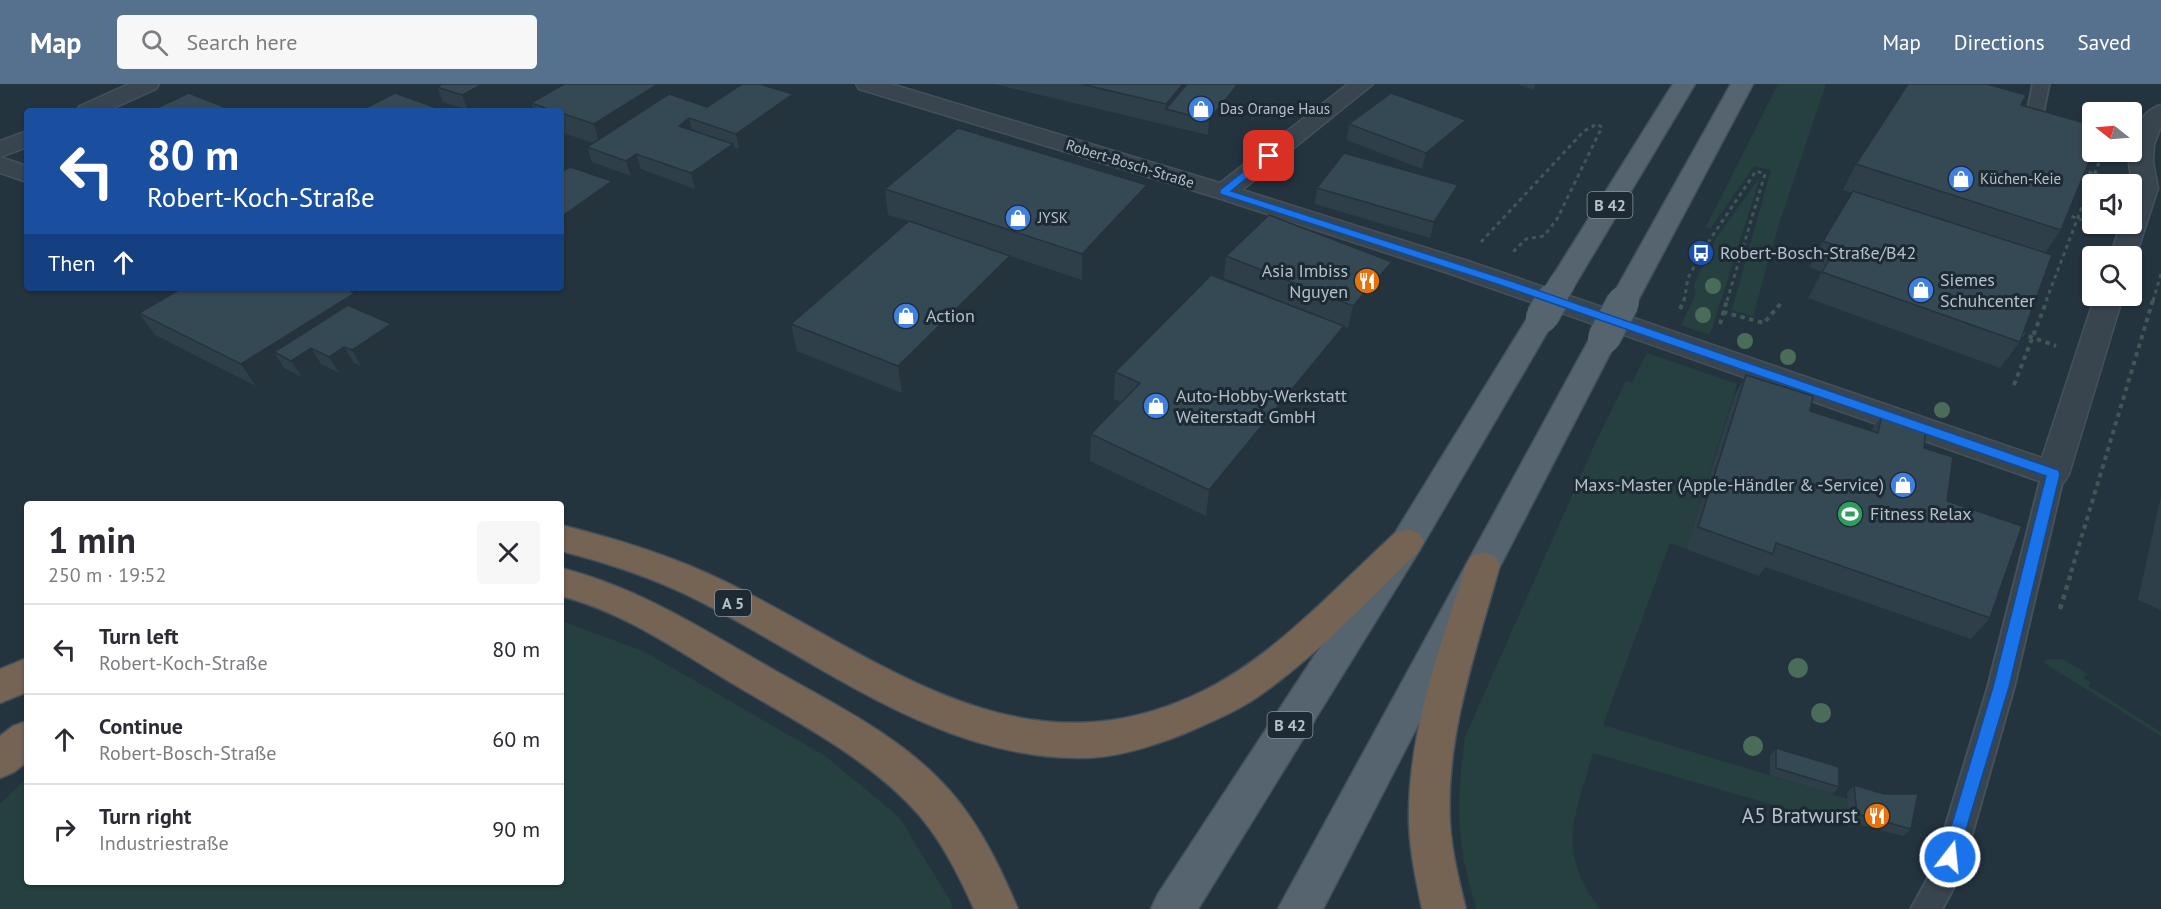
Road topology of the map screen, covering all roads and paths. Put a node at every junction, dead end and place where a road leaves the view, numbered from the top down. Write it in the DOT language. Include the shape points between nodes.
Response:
graph roads {
  1 [pos="148,84"];
  2 [pos="867,84"];
  3 [pos="1362,84"];
  4 [pos="1684,84"];
  5 [pos="1742,84"];
  6 [pos="2041,84"];
  7 [pos="95,108"];
  8 [pos="2161,112"];
  9 [pos="2035,113"];
  10 [pos="24,139"];
  11 [pos="0,150"];
  12 [pos="2099,162"];
  13 [pos="0,164"];
  14 [pos="24,174"];
  15 [pos="2153,185"];
  16 [pos="1224,192"];
  17 [pos="2060,213"];
  18 [pos="2078,219"];
  19 [pos="2082,220"];
  20 [pos="1526,239"];
  21 [pos="2127,246"];
  22 [pos="1458,267"];
  23 [pos="2161,274"];
  24 [pos="1782,302"];
  25 [pos="2106,306"];
  26 [pos="1672,326"];
  27 [pos="2014,385"];
  28 [pos="2053,474"];
  29 [pos="564,539"];
  30 [pos="1407,542"];
  31 [pos="1483,565"];
  32 [pos="564,583"];
  33 [pos="2060,609"];
  34 [pos="24,675"];
  35 [pos="0,687"];
  36 [pos="24,740"];
  37 [pos="0,760"];
  38 [pos="996,909"];
  39 [pos="1173,909"];
  40 [pos="1300,909"];
  41 [pos="1444,909"];
  42 [pos="1926,909"];
  1 -- 7 [label="street"];
  2 -- 16 [label="street, Robert-Bosch-Straße"];
  3 -- 16 [label="street"];
  4 -- 30 [label="main road, B 42, bridge"];
  5 -- 31 [label="main road, bridge"];
  6 -- 9 [label="lane"];
  8 -- 15 [label="street" via="2151,122 2142,145 2141,162"];
  10 -- 11 [label="street"];
  12 -- 18 [label="path"];
  13 -- 14 [label="street"];
  15 -- 21 [label="street"];
  16 -- 22 [label="street, Robert-Bosch-Straße"];
  17 -- 18 [label="path"];
  18 -- 19 [label="path"];
  18 -- 27 [label="path"];
  20 -- 22 [label="path" via="1544,236 1557,219 1602,127 1597,124 1584,131"];
  22 -- 26 [label="street, Robert-Bosch-Straße"];
  23 -- 33 [label="path"];
  24 -- 26 [label="path" via="1764,323 1723,312 1765,174 1756,171 1711,235 1687,282 1688,295"];
  25 -- 28 [label="street"];
  26 -- 28 [label="street, Robert-Bosch-Straße"];
  28 -- 42 [label="lane" via="1995,707 1945,876"];
  29 -- 30 [label="highway, A 5" via="606,549 714,592 945,716 994,733 1044,742 1130,737 1175,723 1218,702 1294,646"];
  30 -- 39 [label="main road, B 42"];
  31 -- 40 [label="main road"];
  31 -- 41 [label="highway" via="1439,716 1428,803 1434,880"];
  32 -- 38 [label="highway" via="610,597 675,631 850,734 923,791 970,852"];
  34 -- 35 [label="highway"];
  36 -- 37 [label="highway"];
}
